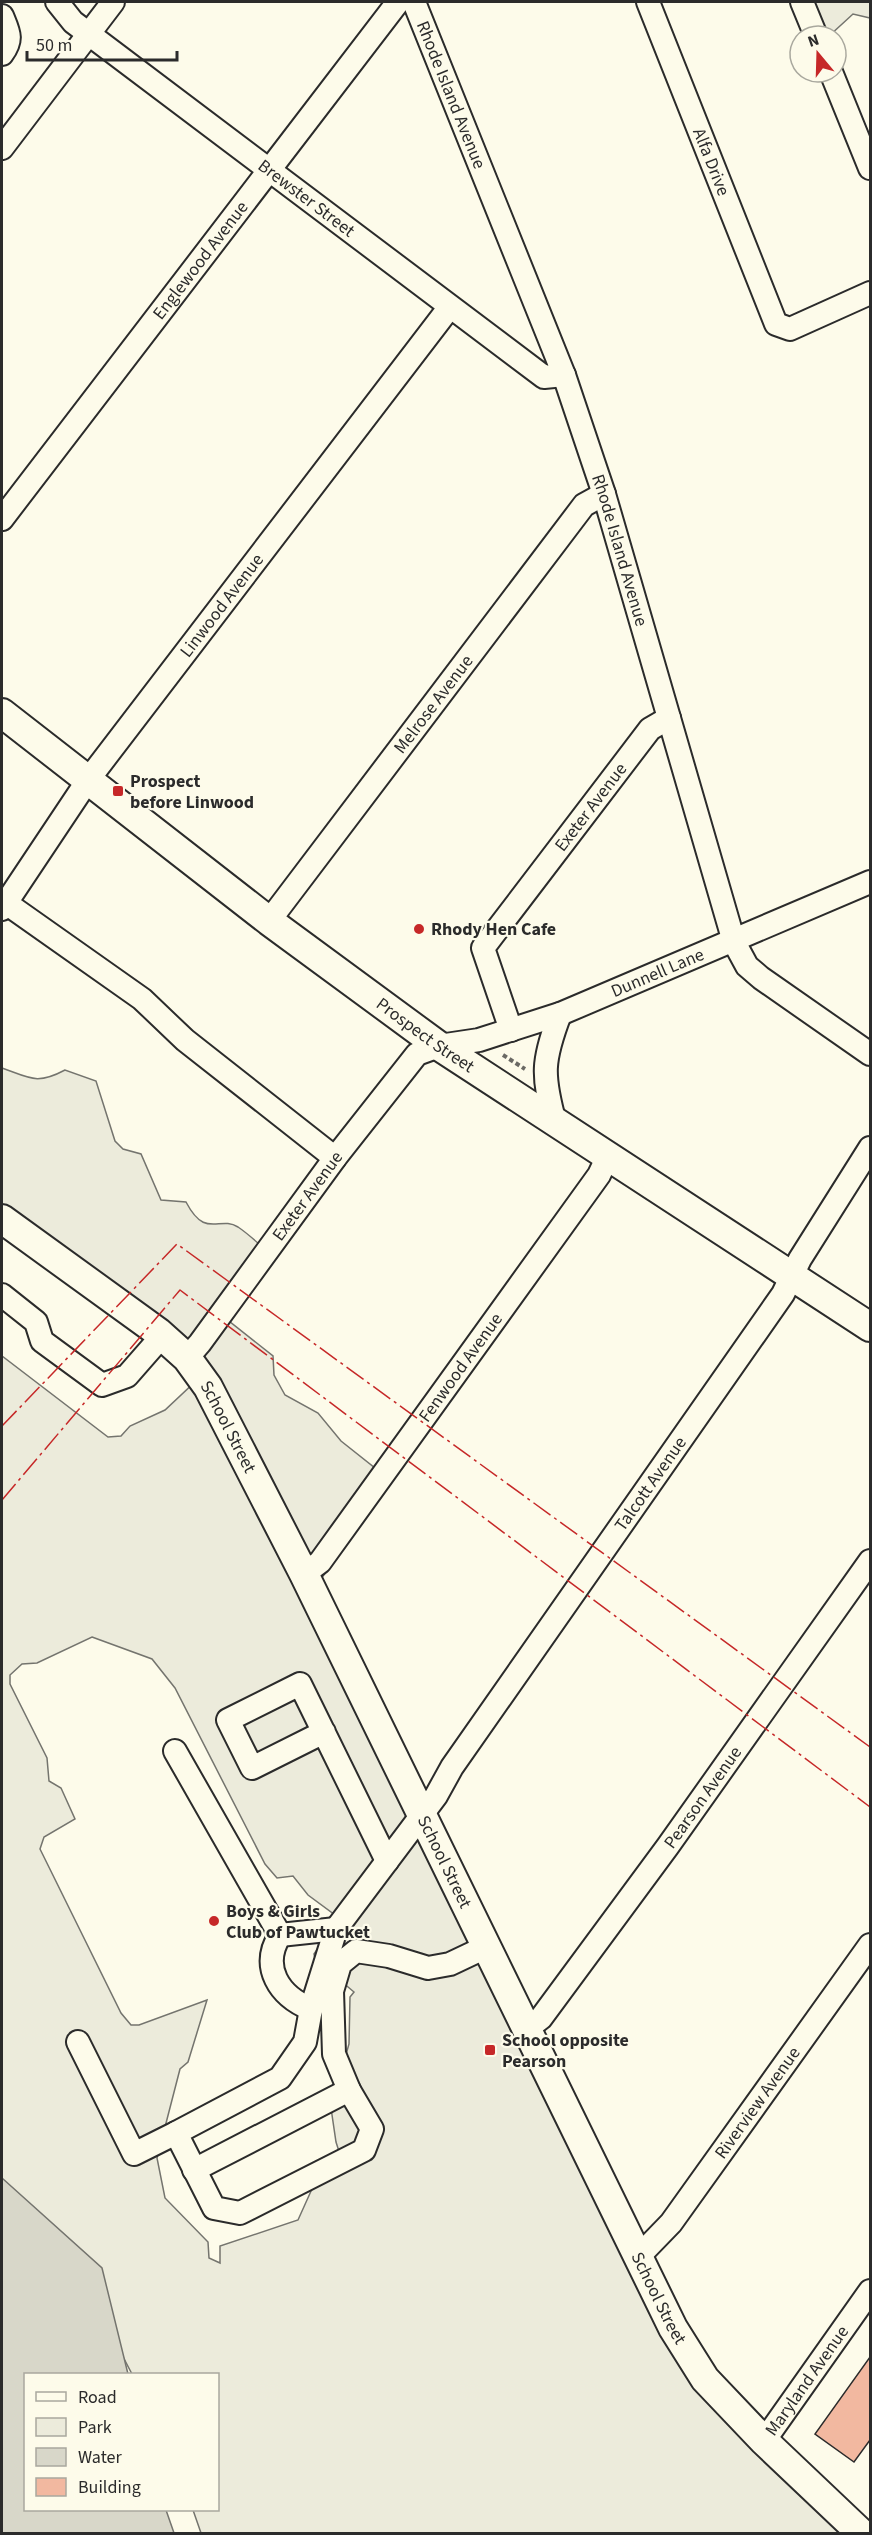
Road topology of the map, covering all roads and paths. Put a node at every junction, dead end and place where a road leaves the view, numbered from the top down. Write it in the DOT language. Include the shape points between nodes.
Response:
graph roads {
  1 [pos="57,2"];
  2 [pos="113,2"];
  3 [pos="398,2"];
  4 [pos="414,2"];
  5 [pos="648,2"];
  6 [pos="802,2"];
  7 [pos="811,24"];
  8 [pos="88,34"];
  9 [pos="836,84"];
  10 [pos="2,148"];
  11 [pos="870,168"];
  12 [pos="268,170"];
  13 [pos="870,293"];
  14 [pos="449,308"];
  15 [pos="564,375"];
  16 [pos="604,494"];
  17 [pos="2,519"];
  18 [pos="2,713"];
  19 [pos="669,718"];
  20 [pos="88,780"];
  21 [pos="870,882"];
  22 [pos="4,906"];
  23 [pos="269,921"];
  24 [pos="735,942"];
  25 [pos="560,1014"];
  26 [pos="511,1030"];
  27 [pos="439,1046"];
  28 [pos="498,1051"];
  29 [pos="870,1054"];
  30 [pos="533,1074"];
  31 [pos="555,1123"];
  32 [pos="870,1149"];
  33 [pos="608,1156"];
  34 [pos="336,1158"];
  35 [pos="2,1219"];
  36 [pos="792,1275"];
  37 [pos="2,1295"];
  38 [pos="870,1328"];
  39 [pos="162,1336"];
  40 [pos="187,1358"];
  41 [pos="870,1561"];
  42 [pos="304,1574"];
  43 [pos="324,1732"];
  44 [pos="175,1751"];
  45 [pos="423,1814"];
  46 [pos="387,1861"];
  47 [pos="336,1929"];
  48 [pos="280,1935"];
  49 [pos="488,1946"];
  50 [pos="870,1946"];
  51 [pos="311,2009"];
  52 [pos="528,2028"];
  53 [pos="78,2042"];
  54 [pos="349,2090"];
  55 [pos="176,2133"];
  56 [pos="194,2170"];
  57 [pos="639,2256"];
  58 [pos="870,2291"];
  59 [pos="764,2441"];
  60 [pos="862,2534"];
  1 -- 8 [label="street, Brewster Street"];
  2 -- 8 [label="street"];
  3 -- 12 [label="street, Englewood Avenue"];
  4 -- 15 [label="street, Rhode Island Avenue"];
  5 -- 13 [label="street, Alfa Drive" via="776,324 790,329"];
  6 -- 7 [label="street"];
  8 -- 10 [label="street"];
  8 -- 12 [label="street, Brewster Street"];
  9 -- 11 [label="street"];
  12 -- 14 [label="street, Brewster Street"];
  12 -- 17 [label="street, Englewood Avenue"];
  14 -- 15 [label="street, Brewster Street" via="544,377"];
  14 -- 20 [label="street, Linwood Avenue"];
  15 -- 16 [label="street, Rhode Island Avenue"];
  16 -- 19 [label="street, Rhode Island Avenue"];
  16 -- 23 [label="street, Melrose Avenue" via="584,505"];
  18 -- 20 [label="main road, Prospect Street"];
  19 -- 24 [label="street, Rhode Island Avenue"];
  19 -- 26 [label="street, Exeter Avenue" via="650,729 483,948"];
  20 -- 22 [label="street, Linwood Avenue"];
  20 -- 23 [label="main road, Prospect Street"];
  21 -- 24 [label="street, Dunnell Lane"];
  22 -- 34 [label="street" via="142,999 185,1040"];
  23 -- 27 [label="main road, Prospect Street"];
  24 -- 25 [label="street, Dunnell Lane"];
  24 -- 29 [label="street, Rhode Island Avenue" via="747,966 760,978"];
  25 -- 26 [label="street, Dunnell Lane"];
  25 -- 31 [label="street" via="549,1043 544,1081"];
  26 -- 27 [label="street, Dunnell Lane"];
  27 -- 31 [label="main road, Prospect Street"];
  27 -- 34 [label="street, Exeter Avenue" via="417,1054"];
  28 -- 30 [label="path"];
  31 -- 33 [label="main road, Prospect Street"];
  32 -- 36 [label="street, Talcott Avenue"];
  33 -- 36 [label="main road, Prospect Street"];
  33 -- 42 [label="street, Fenwood Avenue" via="599,1175 402,1451 320,1562"];
  34 -- 40 [label="street, Exeter Avenue"];
  35 -- 39 [label="main road, School Street"];
  36 -- 38 [label="main road, Prospect Street"];
  36 -- 45 [label="street, Talcott Avenue" via="778,1302"];
  37 -- 39 [label="street" via="36,1322 42,1341 102,1385 127,1376"];
  39 -- 40 [label="main road, School Street"];
  40 -- 42 [label="main road, School Street" via="208,1387"];
  41 -- 52 [label="street, Pearson Avenue" via="669,1846 541,2018"];
  42 -- 45 [label="main road, School Street"];
  43 -- 46 [label="street"];
  44 -- 48 [label="street"];
  45 -- 46 [label="street, Talcott Avenue"];
  45 -- 49 [label="main road, School Street"];
  46 -- 47 [label="street, Talcott Avenue"];
  47 -- 48 [label="street"];
  47 -- 51 [label="street, Talcott Avenue"];
  48 -- 51 [label="street" via="272,1948 272,1969 281,1989"];
  49 -- 52 [label="main road, School Street"];
  49 -- 54 [label="street" via="450,1964 428,1968 356,1951 340,1964 332,1990 334,2054"];
  50 -- 57 [label="street, Riverview Avenue" via="670,2223"];
  51 -- 55 [label="street, Talcott Avenue" via="304,2042 280,2078"];
  52 -- 57 [label="main road, School Street"];
  53 -- 55 [label="street, Talcott Avenue" via="134,2154"];
  54 -- 56 [label="street"];
  54 -- 56 [label="street" via="372,2129 364,2150 240,2213 214,2208"];
  55 -- 56 [label="street"];
  57 -- 59 [label="main road, School Street" via="673,2328 705,2379"];
  58 -- 59 [label="street, Maryland Avenue"];
  59 -- 60 [label="main road, School Street"];
}
